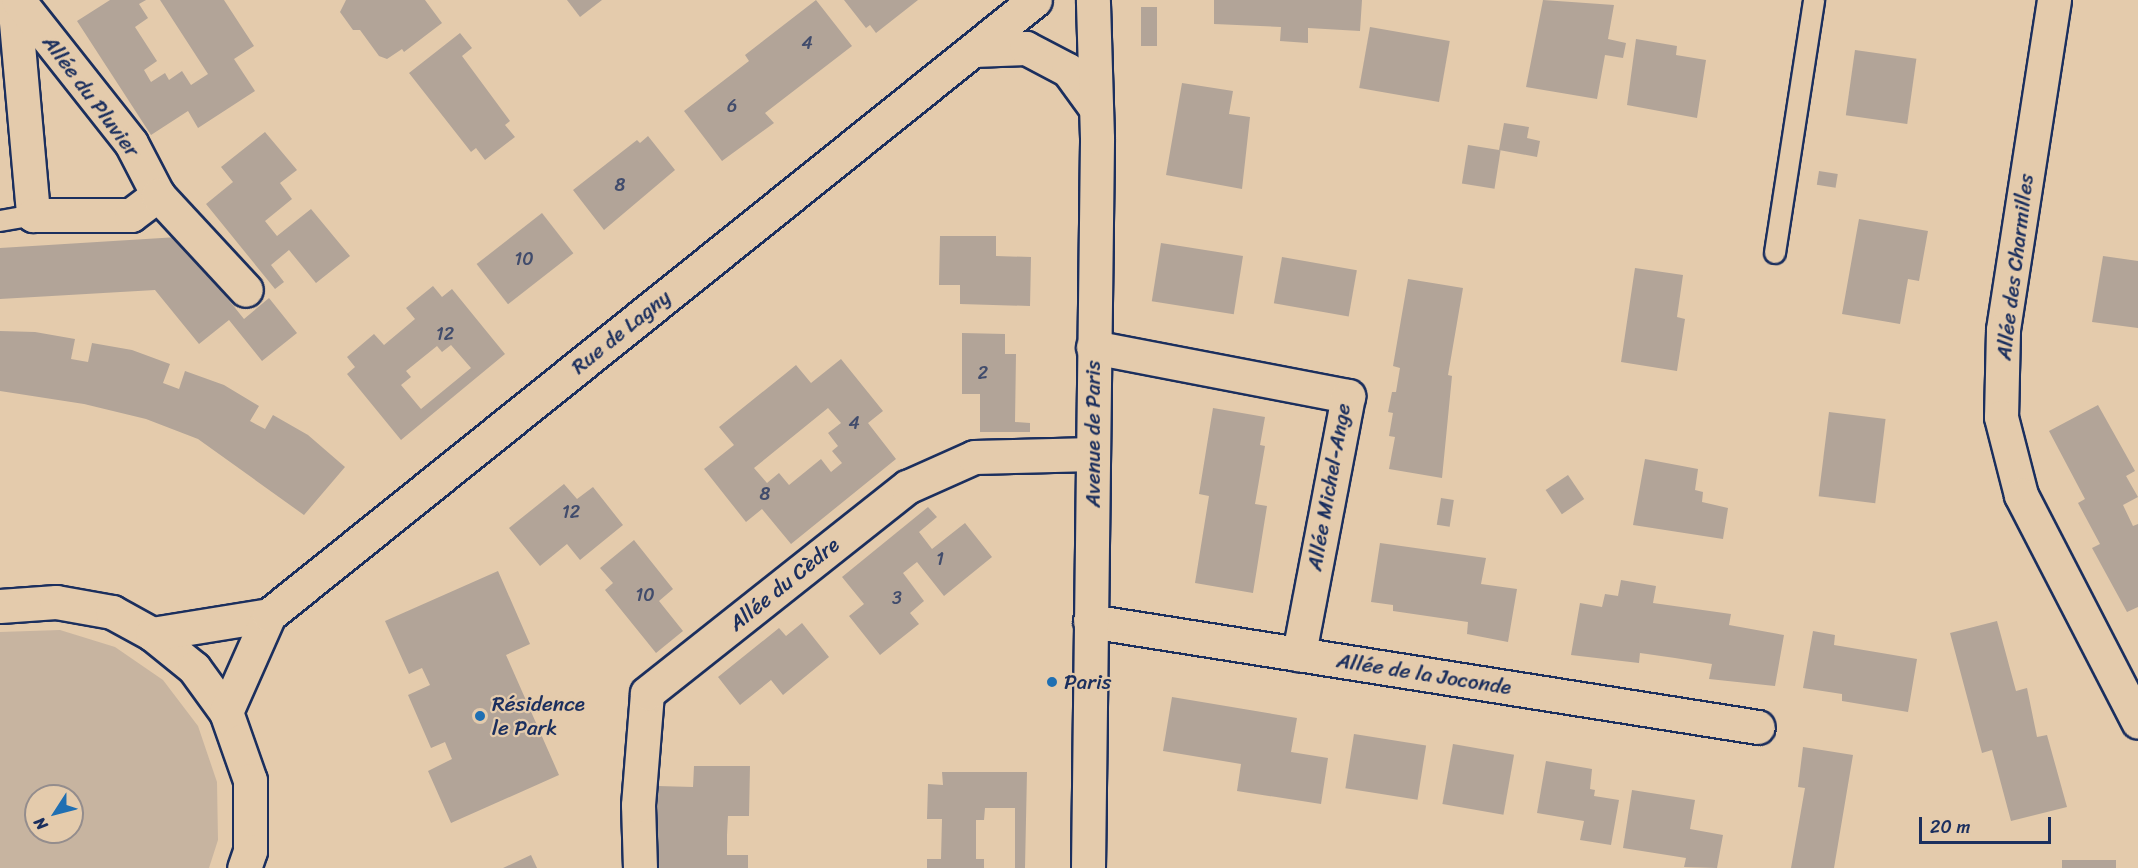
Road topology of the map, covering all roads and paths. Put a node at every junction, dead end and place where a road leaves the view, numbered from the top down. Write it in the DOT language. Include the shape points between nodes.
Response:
graph roads {
  1 [pos="16,0"];
  2 [pos="1035,0"];
  3 [pos="1093,0"];
  4 [pos="1814,0"];
  5 [pos="2054,0"];
  6 [pos="973,50"];
  7 [pos="1095,107"];
  8 [pos="158,195"];
  9 [pos="33,215"];
  10 [pos="0,221"];
  11 [pos="1775,253"];
  12 [pos="246,290"];
  13 [pos="1093,347"];
  14 [pos="1093,454"];
  15 [pos="0,606"];
  16 [pos="269,615"];
  17 [pos="1090,621"];
  18 [pos="152,634"];
  19 [pos="1299,654"];
  20 [pos="2134,704"];
  21 [pos="226,712"];
  22 [pos="1758,727"];
  23 [pos="244,868"];
  24 [pos="640,868"];
  25 [pos="1088,868"];
  1 -- 8 [label="street, Allée du Pluvier" via="131,143"];
  1 -- 9 [label="street, Allée du Pluvier"];
  2 -- 6 [label="street, Rue de Lagny"];
  3 -- 7 [label="street, Avenue de Paris"];
  4 -- 11 [label="lane"];
  5 -- 20 [label="street, Allée des Charmilles" via="2003,330 2001,417 2021,495"];
  6 -- 7 [label="street" via="1026,48 1068,70"];
  6 -- 16 [label="street, Rue de Lagny"];
  7 -- 13 [label="street, Avenue de Paris"];
  8 -- 9 [label="street" via="131,215"];
  8 -- 12 [label="street, Allée du Pluvier"];
  9 -- 10 [label="lane"];
  13 -- 14 [label="street, Avenue de Paris"];
  13 -- 19 [label="street, Allée Michel-Ange" via="1347,396"];
  14 -- 17 [label="street, Avenue de Paris"];
  14 -- 24 [label="street, Allée du Cèdre" via="974,458 907,487 647,693 638,805"];
  15 -- 18 [label="street" via="56,602 112,612"];
  16 -- 18 [label="street, Rue de Lagny"];
  16 -- 21 [label="street, Rue de Lagny"];
  17 -- 19 [label="street, Allée de la Joconde"];
  17 -- 25 [label="street, Avenue de Paris"];
  18 -- 21 [label="street" via="194,668"];
  19 -- 22 [label="street, Allée de la Joconde"];
  21 -- 23 [label="street" via="250,780 250,851"];
}
